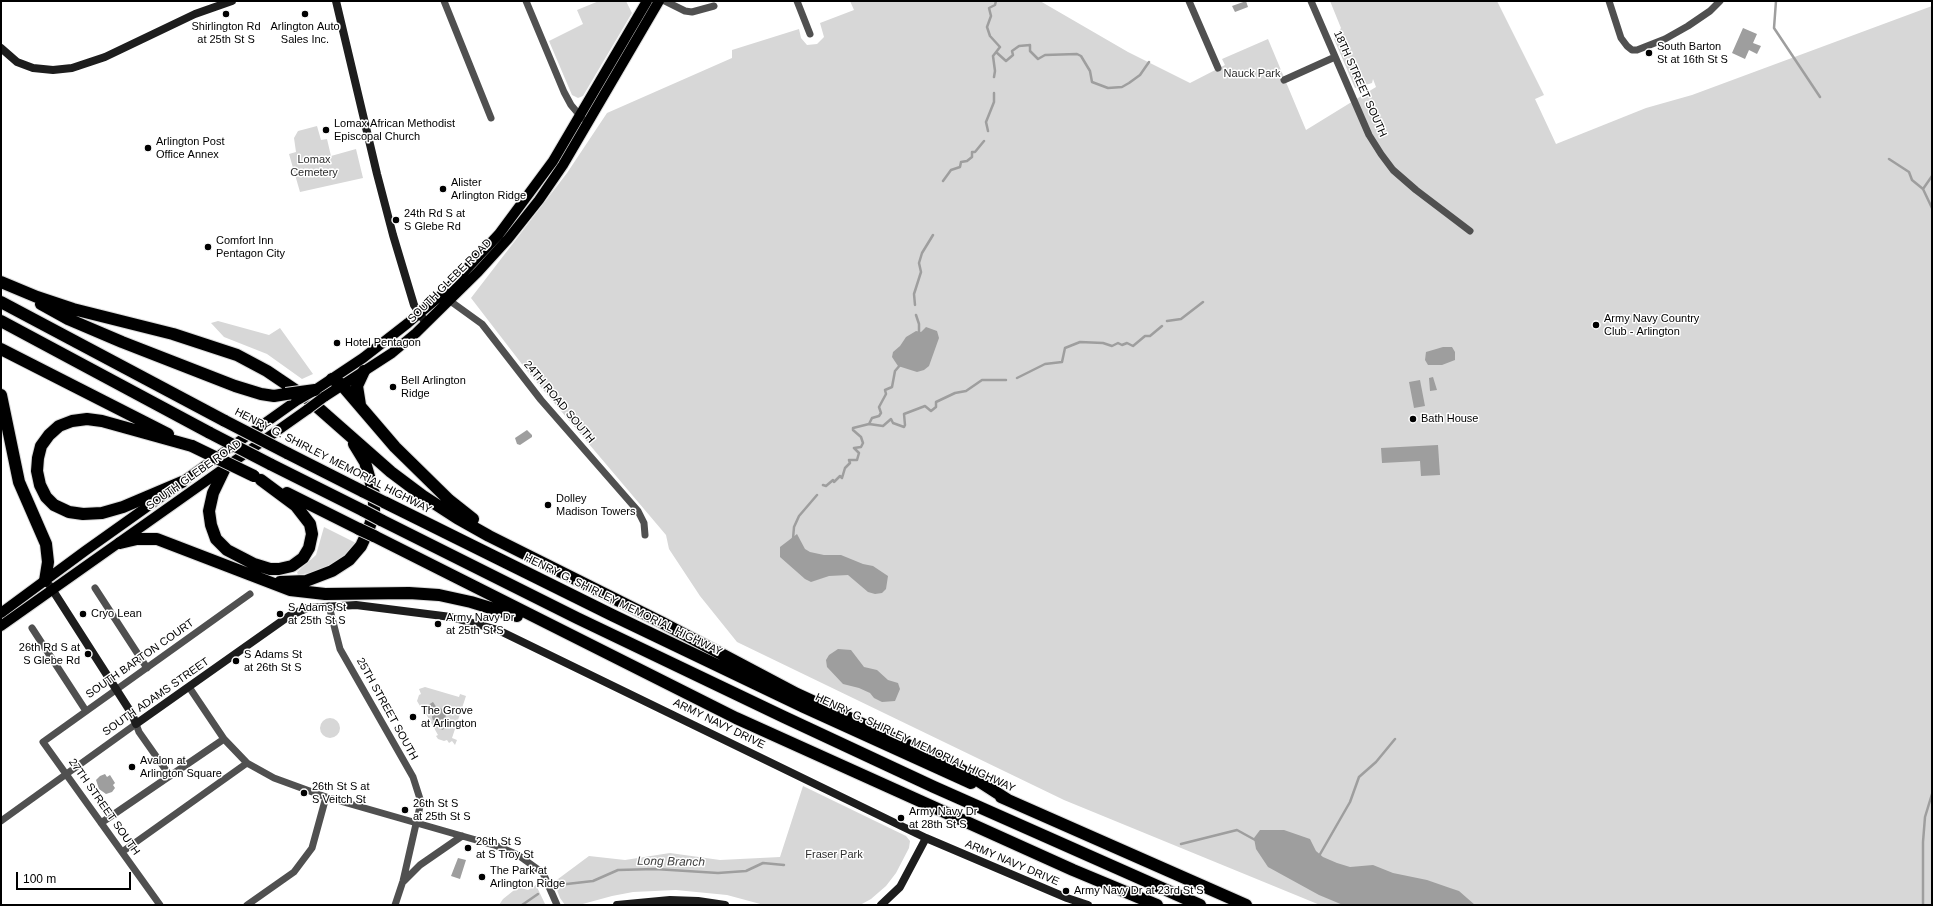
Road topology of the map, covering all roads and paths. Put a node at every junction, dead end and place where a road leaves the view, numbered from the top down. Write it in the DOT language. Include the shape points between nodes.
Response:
graph roads {
  1 [pos="232,1"];
  2 [pos="336,1"];
  3 [pos="444,1"];
  4 [pos="526,1"];
  5 [pos="647,1"];
  6 [pos="659,1"];
  7 [pos="665,1"];
  8 [pos="796,1"];
  9 [pos="1189,1"];
  10 [pos="1311,1"];
  11 [pos="1609,1"];
  12 [pos="1720,1"];
  13 [pos="714,6"];
  14 [pos="810,34"];
  15 [pos="1,48"];
  16 [pos="1335,57"];
  17 [pos="1218,68"];
  18 [pos="1284,80"];
  19 [pos="580,116"];
  20 [pos="491,118"];
  21 [pos="587,124"];
  22 [pos="1470,231"];
  23 [pos="1,283"];
  24 [pos="445,298"];
  25 [pos="1,302"];
  26 [pos="419,314"];
  27 [pos="1,321"];
  28 [pos="426,323"];
  29 [pos="1,349"];
  30 [pos="364,371"];
  31 [pos="337,382"];
  32 [pos="320,394"];
  33 [pos="1,395"];
  34 [pos="291,398"];
  35 [pos="361,408"];
  36 [pos="338,424"];
  37 [pos="192,446"];
  38 [pos="225,468"];
  39 [pos="257,478"];
  40 [pos="182,482"];
  41 [pos="645,535"];
  42 [pos="120,543"];
  43 [pos="536,559"];
  44 [pos="257,579"];
  45 [pos="49,585"];
  46 [pos="95,588"];
  47 [pos="250,594"];
  48 [pos="329,606"];
  49 [pos="1,614"];
  50 [pos="1,626"];
  51 [pos="32,628"];
  52 [pos="568,634"];
  53 [pos="146,668"];
  54 [pos="189,687"];
  55 [pos="116,690"];
  56 [pos="86,711"];
  57 [pos="136,724"];
  58 [pos="224,739"];
  59 [pos="43,742"];
  60 [pos="247,763"];
  61 [pos="68,775"];
  62 [pos="170,776"];
  63 [pos="326,797"];
  64 [pos="1008,800"];
  65 [pos="1,821"];
  66 [pos="101,823"];
  67 [pos="417,824"];
  68 [pos="462,836"];
  69 [pos="926,838"];
  70 [pos="122,852"];
  71 [pos="403,882"];
  72 [pos="160,905"];
  73 [pos="247,905"];
  74 [pos="395,905"];
  75 [pos="557,905"];
  76 [pos="617,905"];
  77 [pos="725,905"];
  78 [pos="881,905"];
  79 [pos="1088,905"];
  80 [pos="1157,905"];
  81 [pos="1200,905"];
  82 [pos="1246,905"];
  1 -- 15 [label="street" via="188,17 105,57 72,68 33,68 17,62"];
  2 -- 26 [label="street" via="377,174 407,281"];
  3 -- 20 [label="street"];
  4 -- 19 [label="street" via="564,92"];
  5 -- 19 [label="main road, SOUTH GLEBE ROAD"];
  6 -- 21 [label="main road, SOUTH GLEBE ROAD"];
  7 -- 13 [label="street" via="692,12"];
  8 -- 14 [label="street"];
  9 -- 17 [label="street"];
  10 -- 16 [label="street, 18TH STREET SOUTH"];
  11 -- 12 [label="street" via="1621,38 1632,50 1665,39 1710,11"];
  16 -- 18 [label="street"];
  16 -- 22 [label="street, 18TH STREET SOUTH" via="1380,154 1393,170 1416,190"];
  19 -- 21 [label="street"];
  19 -- 24 [label="main road, SOUTH GLEBE ROAD" via="553,161 499,234"];
  21 -- 24 [label="main road, SOUTH GLEBE ROAD" via="535,206 503,245"];
  23 -- 34 [label="highway" via="68,319 172,363 261,394"];
  23 -- 36 [label="highway" via="74,309 173,334 237,355 296,390"];
  24 -- 26 [label="main road, SOUTH GLEBE ROAD"];
  24 -- 28 [label="main road, SOUTH GLEBE ROAD"];
  24 -- 41 [label="street, 24TH ROAD SOUTH" via="482,324 541,400 638,511 644,523"];
  25 -- 64 [label="highway, HENRY G. SHIRLEY MEMORIAL HIGHWAY, bridge" via="384,502 720,667"];
  26 -- 28 [label="street"];
  26 -- 31 [label="main road, SOUTH GLEBE ROAD"];
  27 -- 81 [label="highway, bridge" via="270,464 577,618 934,787"];
  28 -- 30 [label="main road, SOUTH GLEBE ROAD" via="392,352"];
  29 -- 37 [label="highway"];
  30 -- 31 [label="main road, SOUTH GLEBE ROAD"];
  30 -- 35 [label="highway" via="357,388"];
  31 -- 32 [label="main road, SOUTH GLEBE ROAD"];
  31 -- 35 [label="highway"];
  32 -- 34 [label="highway, bridge"];
  32 -- 38 [label="main road, SOUTH GLEBE ROAD, bridge" via="308,410"];
  33 -- 45 [label="highway" via="19,482 46,544"];
  34 -- 40 [label="main road, SOUTH GLEBE ROAD"];
  35 -- 43 [label="highway" via="395,447 457,507"];
  36 -- 43 [label="highway" via="391,472 423,496 489,536"];
  36 -- 44 [label="highway" via="365,462 374,494 374,513 361,546 349,560 316,578 285,583"];
  37 -- 39 [label="highway, bridge"];
  37 -- 40 [label="highway" via="87,419 59,426 41,446 38,458 37,471 46,497 54,505 76,513 102,513 123,507"];
  38 -- 39 [label="highway" via="213,493 209,510 210,525 216,539 227,550 254,564 270,569 292,566 303,558 309,548 312,534 310,524 296,506"];
  38 -- 42 [label="main road, SOUTH GLEBE ROAD"];
  39 -- 52 [label="highway, bridge"];
  40 -- 45 [label="main road, SOUTH GLEBE ROAD" via="85,551"];
  42 -- 44 [label="highway" via="157,539"];
  42 -- 45 [label="main road, SOUTH GLEBE ROAD"];
  43 -- 64 [label="highway" via="797,694 960,769"];
  44 -- 52 [label="highway" via="290,590 314,593 439,595 500,610"];
  45 -- 49 [label="main road, SOUTH GLEBE ROAD"];
  45 -- 50 [label="main road, SOUTH GLEBE ROAD"];
  45 -- 55 [label="street"];
  46 -- 53 [label="street"];
  47 -- 53 [label="street, SOUTH BARTON COURT"];
  48 -- 54 [label="street, SOUTH ADAMS STREET" via="307,608 289,616"];
  48 -- 67 [label="street, 25TH STREET SOUTH" via="340,649 412,777 421,802"];
  48 -- 69 [label="street, ARMY NAVY DRIVE" via="356,605 451,617 498,630"];
  51 -- 56 [label="street"];
  52 -- 80 [label="highway" via="736,718 1066,867"];
  53 -- 55 [label="street, SOUTH BARTON COURT"];
  54 -- 57 [label="street, SOUTH ADAMS STREET"];
  54 -- 58 [label="street"];
  55 -- 56 [label="street, SOUTH BARTON COURT"];
  55 -- 57 [label="street"];
  56 -- 59 [label="street, SOUTH BARTON COURT"];
  57 -- 61 [label="street, SOUTH ADAMS STREET"];
  57 -- 62 [label="street"];
  58 -- 60 [label="street"];
  58 -- 62 [label="street"];
  59 -- 61 [label="street, 27TH STREET SOUTH"];
  60 -- 63 [label="street" via="274,778"];
  60 -- 70 [label="street"];
  61 -- 65 [label="street, SOUTH ADAMS STREET"];
  61 -- 66 [label="street, 27TH STREET SOUTH"];
  62 -- 66 [label="street"];
  63 -- 67 [label="street"];
  63 -- 73 [label="street" via="312,848 294,872"];
  64 -- 82 [label="highway, HENRY G. SHIRLEY MEMORIAL HIGHWAY"];
  66 -- 70 [label="street, 27TH STREET SOUTH"];
  67 -- 68 [label="street"];
  67 -- 71 [label="street, 25TH STREET SOUTH"];
  68 -- 71 [label="street" via="420,865"];
  68 -- 75 [label="street" via="497,846 524,859 543,873"];
  69 -- 78 [label="street" via="900,887"];
  69 -- 79 [label="street, ARMY NAVY DRIVE"];
  70 -- 72 [label="street, 27TH STREET SOUTH"];
  71 -- 74 [label="street, 25TH STREET SOUTH"];
  76 -- 77 [label="street" via="670,900"];
}
